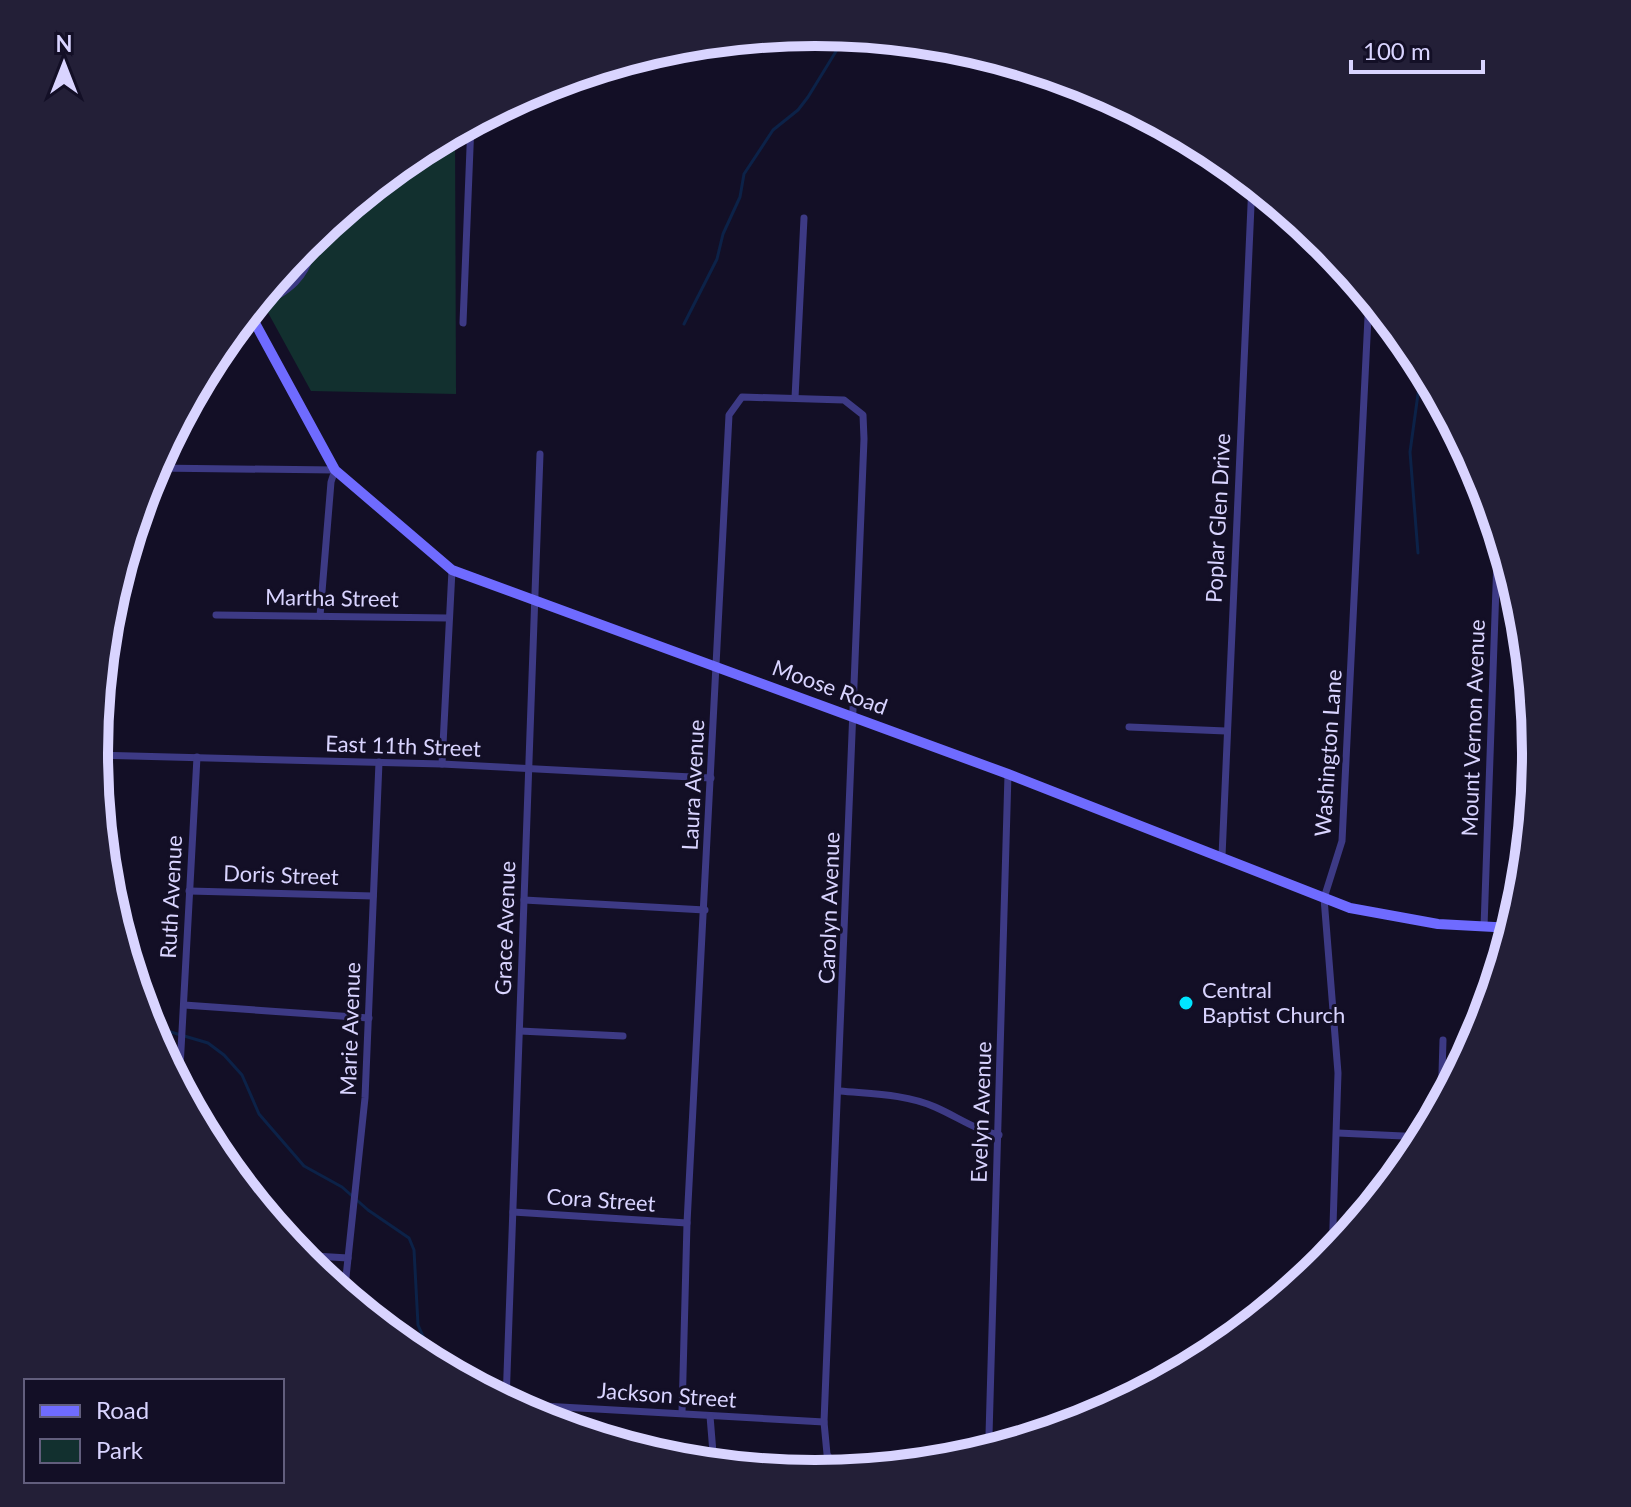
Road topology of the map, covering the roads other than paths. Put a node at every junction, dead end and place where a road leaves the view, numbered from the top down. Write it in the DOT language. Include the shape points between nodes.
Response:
graph roads {
  1 [pos="470,136"];
  2 [pos="1251,196"];
  3 [pos="804,218"];
  4 [pos="313,255"];
  5 [pos="276,296"];
  6 [pos="1368,312"];
  7 [pos="255,321"];
  8 [pos="463,323"];
  9 [pos="795,398"];
  10 [pos="540,454"];
  11 [pos="169,468"];
  12 [pos="335,470"];
  13 [pos="1497,563"];
  14 [pos="452,570"];
  15 [pos="535,603"];
  16 [pos="216,615"];
  17 [pos="320,616"];
  18 [pos="448,618"];
  19 [pos="718,667"];
  20 [pos="855,717"];
  21 [pos="1129,727"];
  22 [pos="1226,731"];
  23 [pos="108,755"];
  24 [pos="197,757"];
  25 [pos="379,762"];
  26 [pos="442,764"];
  27 [pos="529,769"];
  28 [pos="1008,774"];
  29 [pos="711,778"];
  30 [pos="1222,856"];
  31 [pos="189,891"];
  32 [pos="373,896"];
  33 [pos="1324,898"];
  34 [pos="524,900"];
  35 [pos="705,910"];
  36 [pos="1484,927"];
  37 [pos="1501,928"];
  38 [pos="184,1005"];
  39 [pos="369,1018"];
  40 [pos="520,1031"];
  41 [pos="623,1036"];
  42 [pos="1443,1040"];
  43 [pos="180,1065"];
  44 [pos="1442,1081"];
  45 [pos="840,1091"];
  46 [pos="1338,1133"];
  47 [pos="999,1135"];
  48 [pos="1410,1136"];
  49 [pos="513,1212"];
  50 [pos="687,1223"];
  51 [pos="1337,1231"];
  52 [pos="317,1256"];
  53 [pos="348,1258"];
  54 [pos="345,1282"];
  55 [pos="507,1390"];
  56 [pos="540,1405"];
  57 [pos="682,1413"];
  58 [pos="710,1416"];
  59 [pos="824,1422"];
  60 [pos="990,1439"];
  61 [pos="713,1453"];
  62 [pos="831,1460"];
  1 -- 8 [label="street"];
  2 -- 22 [label="street, Poplar Glen Drive"];
  3 -- 9 [label="street"];
  4 -- 5 [label="street" via="296,285"];
  6 -- 33 [label="street, Washington Lane" via="1342,841"];
  7 -- 12 [label="street, Moose Road"];
  9 -- 19 [label="street, Laura Avenue" via="742,397 729,415"];
  9 -- 20 [label="street, Carolyn Avenue" via="844,400 863,415"];
  10 -- 15 [label="street, Grace Avenue"];
  11 -- 12 [label="street"];
  12 -- 14 [label="street, Moose Road"];
  12 -- 17 [label="street"];
  13 -- 36 [label="street, Mount Vernon Avenue"];
  14 -- 15 [label="street, Moose Road"];
  14 -- 18 [label="street"];
  15 -- 19 [label="street, Moose Road"];
  15 -- 27 [label="street, Grace Avenue"];
  16 -- 17 [label="street, Martha Street"];
  17 -- 18 [label="street, Martha Street"];
  18 -- 26 [label="street"];
  19 -- 20 [label="street, Moose Road"];
  19 -- 29 [label="street, Laura Avenue"];
  20 -- 28 [label="street, Moose Road"];
  20 -- 45 [label="street, Carolyn Avenue"];
  21 -- 22 [label="street"];
  22 -- 30 [label="street, Poplar Glen Drive"];
  23 -- 24 [label="street, East 11th Street"];
  24 -- 25 [label="street, East 11th Street"];
  24 -- 31 [label="street, Ruth Avenue"];
  25 -- 26 [label="street, East 11th Street"];
  25 -- 32 [label="street, Marie Avenue"];
  26 -- 27 [label="street, East 11th Street"];
  27 -- 29 [label="street, East 11th Street"];
  27 -- 34 [label="street, Grace Avenue"];
  28 -- 30 [label="street, Moose Road"];
  28 -- 47 [label="street, Evelyn Avenue"];
  29 -- 35 [label="street, Laura Avenue"];
  30 -- 33 [label="street, Moose Road"];
  31 -- 32 [label="street, Doris Street"];
  31 -- 38 [label="street, Ruth Avenue"];
  32 -- 39 [label="street, Marie Avenue"];
  33 -- 36 [label="street, Moose Road" via="1393,918"];
  33 -- 46 [label="street, Washington Lane"];
  34 -- 35 [label="street"];
  34 -- 40 [label="street, Grace Avenue"];
  35 -- 50 [label="street, Laura Avenue"];
  36 -- 37 [label="street, Moose Road"];
  38 -- 39 [label="street"];
  38 -- 43 [label="street, Ruth Avenue"];
  39 -- 53 [label="street, Marie Avenue"];
  40 -- 41 [label="street"];
  40 -- 49 [label="street, Grace Avenue"];
  42 -- 44 [label="street"];
  45 -- 47 [label="street" via="933,1106"];
  45 -- 59 [label="street, Carolyn Avenue"];
  46 -- 48 [label="street"];
  46 -- 51 [label="street, Washington Lane"];
  47 -- 60 [label="street, Evelyn Avenue"];
  49 -- 50 [label="street, Cora Street"];
  49 -- 55 [label="street, Grace Avenue"];
  50 -- 57 [label="street, Laura Avenue"];
  52 -- 53 [label="street"];
  53 -- 54 [label="street, Marie Avenue"];
  56 -- 57 [label="street, Jackson Street"];
  57 -- 58 [label="street, Jackson Street"];
  58 -- 59 [label="street, Jackson Street"];
  58 -- 61 [label="street"];
  59 -- 62 [label="street, Carolyn Avenue"];
}
